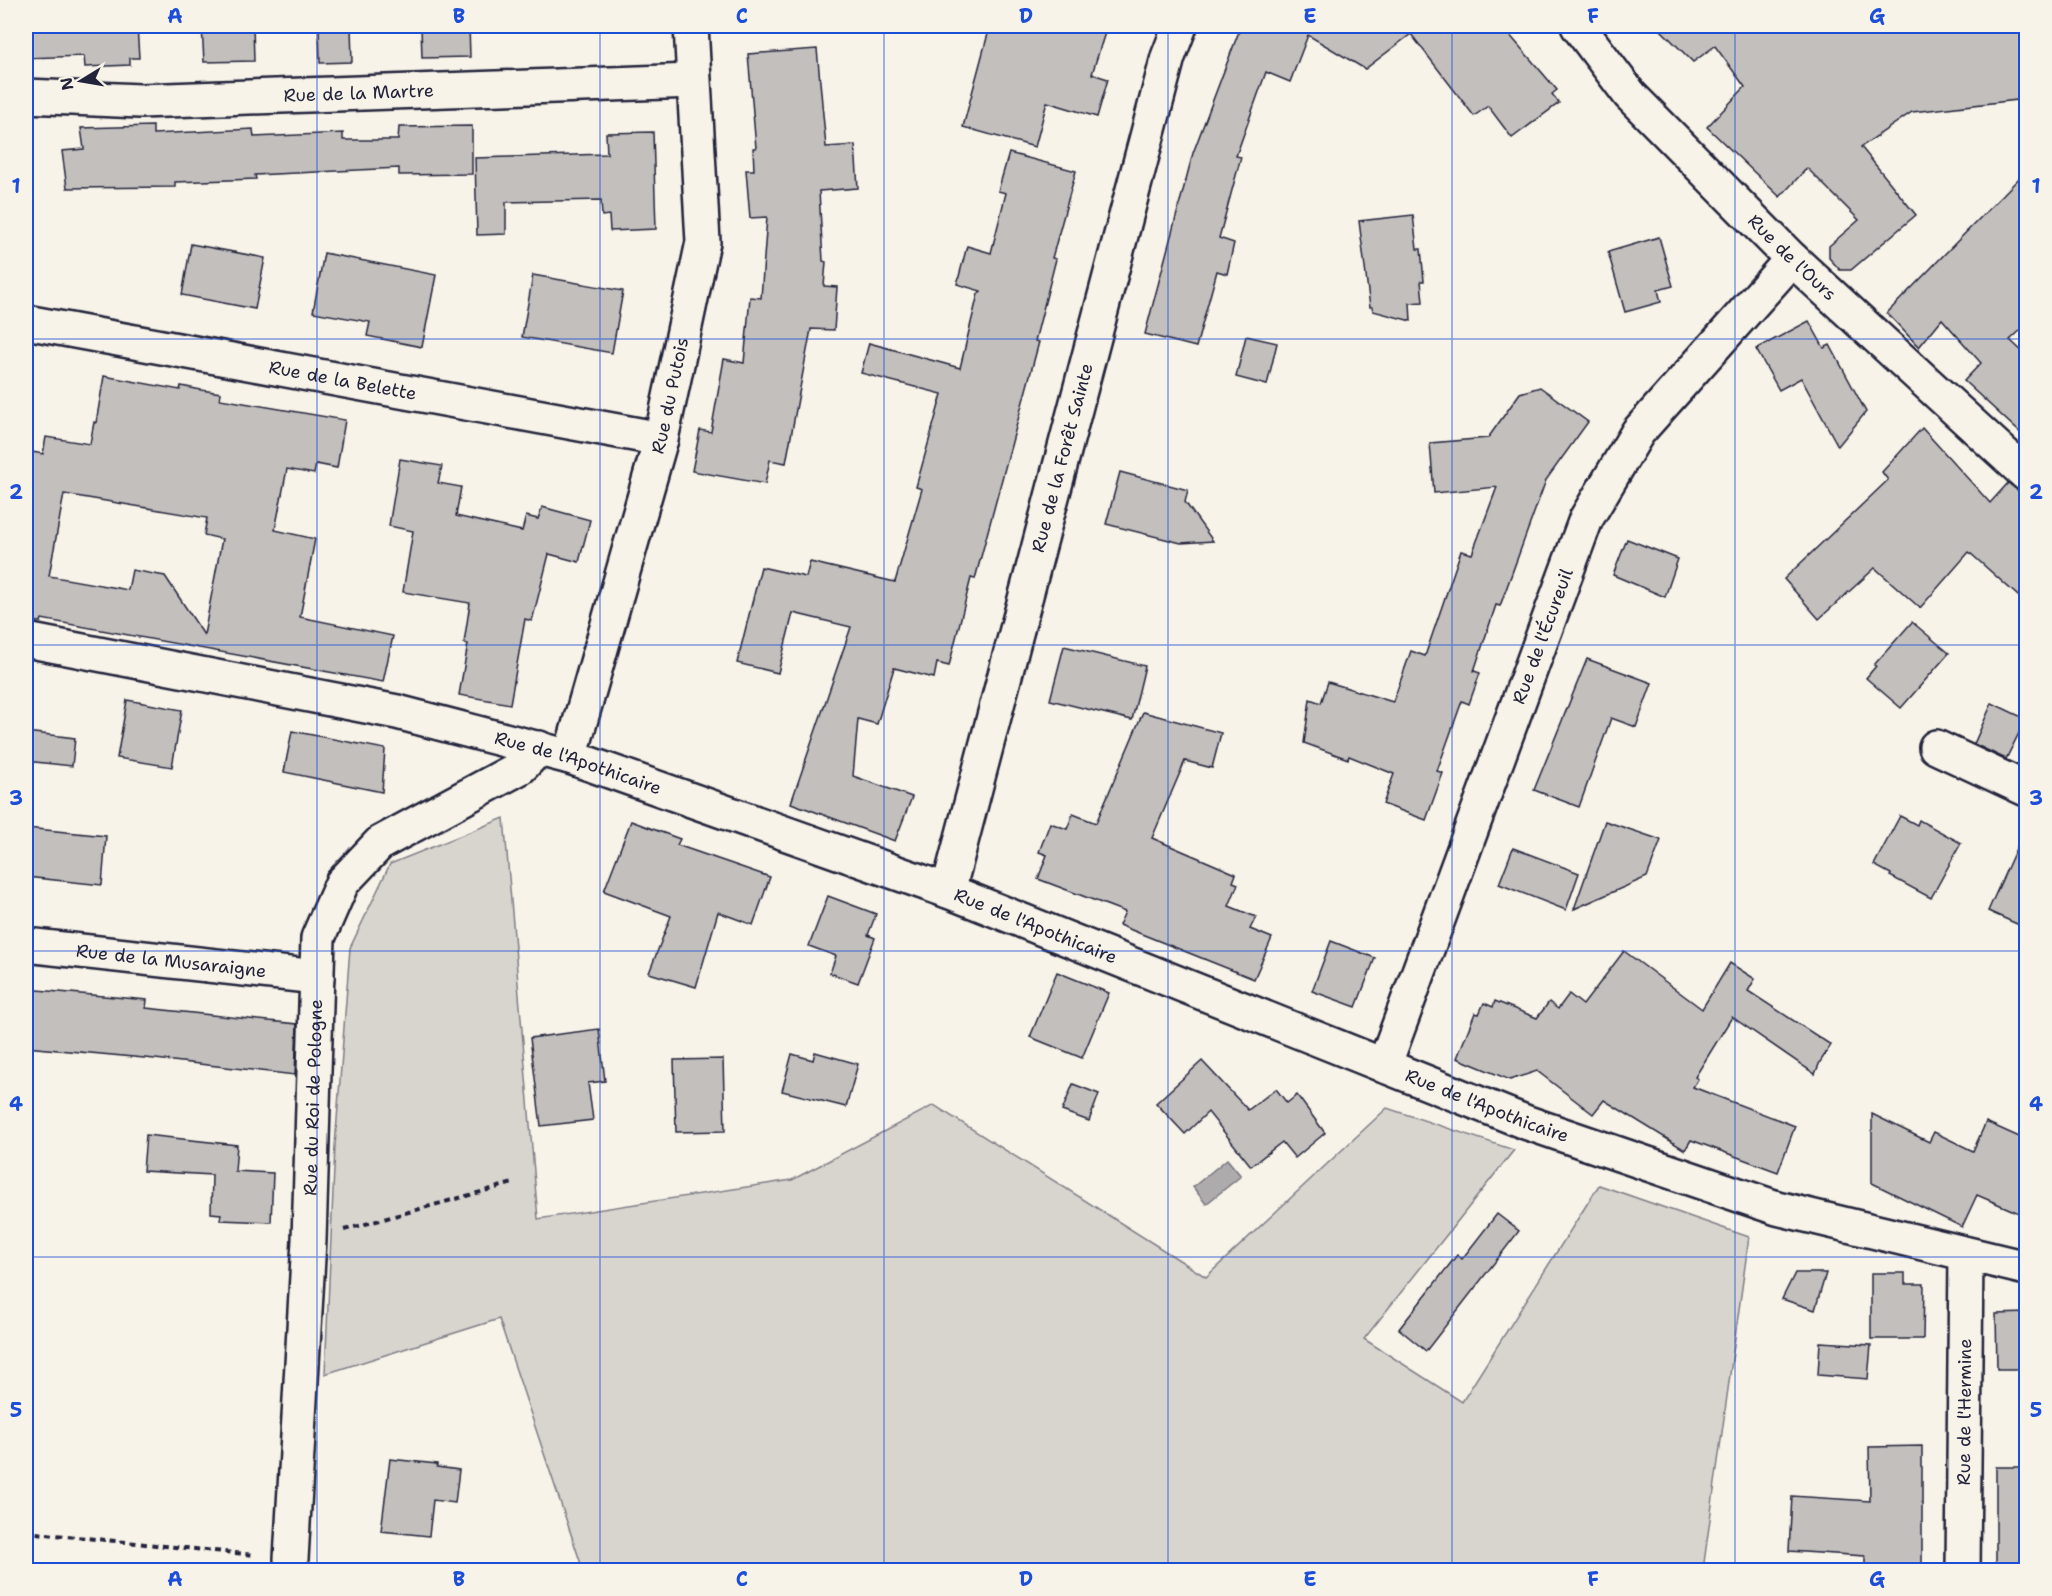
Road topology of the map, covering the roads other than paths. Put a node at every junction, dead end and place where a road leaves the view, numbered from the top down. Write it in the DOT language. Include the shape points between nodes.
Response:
graph roads {
  1 [pos="691,26"];
  2 [pos="1180,26"];
  3 [pos="1578,26"];
  4 [pos="693,81"];
  5 [pos="26,96"];
  6 [pos="1792,259"];
  7 [pos="26,322"];
  8 [pos="661,439"];
  9 [pos="2026,474"];
  10 [pos="26,640"];
  11 [pos="1936,747"];
  12 [pos="539,748"];
  13 [pos="570,757"];
  14 [pos="2026,789"];
  15 [pos="948,891"];
  16 [pos="26,945"];
  17 [pos="317,977"];
  18 [pos="1384,1066"];
  19 [pos="1966,1254"];
  20 [pos="2026,1268"];
  21 [pos="291,1559"];
  22 [pos="1963,1570"];
  1 -- 4 [label="street, Rue du Putois"];
  2 -- 15 [label="street, Rue de la Forêt Sainte" via="1165,68"];
  3 -- 6 [label="street, Rue de l'Ours" via="1630,95"];
  4 -- 5 [label="street, Rue de la Martre" via="140,101"];
  4 -- 8 [label="street, Rue du Putois" via="703,242"];
  6 -- 9 [label="street, Rue de l'Ours"];
  6 -- 18 [label="street, Rue de l'Écureuil" via="1638,432 1586,519"];
  7 -- 8 [label="street, Rue de la Belette"];
  8 -- 13 [label="street, Rue du Putois"];
  10 -- 12 [label="street, Rue de l'Apothicaire" via="397,712"];
  11 -- 14 [label="street"];
  12 -- 13 [label="street, Rue de l'Apothicaire"];
  12 -- 17 [label="street, Rue du Roi de Pologne" via="521,767 380,843 342,883 318,938"];
  13 -- 15 [label="street, Rue de l'Apothicaire"];
  15 -- 18 [label="street, Rue de l'Apothicaire"];
  16 -- 17 [label="street, Rue de la Musaraigne"];
  17 -- 21 [label="street, Rue du Roi de Pologne" via="309,1240"];
  18 -- 19 [label="street, Rue de l'Apothicaire" via="1525,1122 1777,1208"];
  19 -- 20 [label="street, Rue de l'Apothicaire"];
  19 -- 22 [label="street, Rue de l'Hermine"];
}
